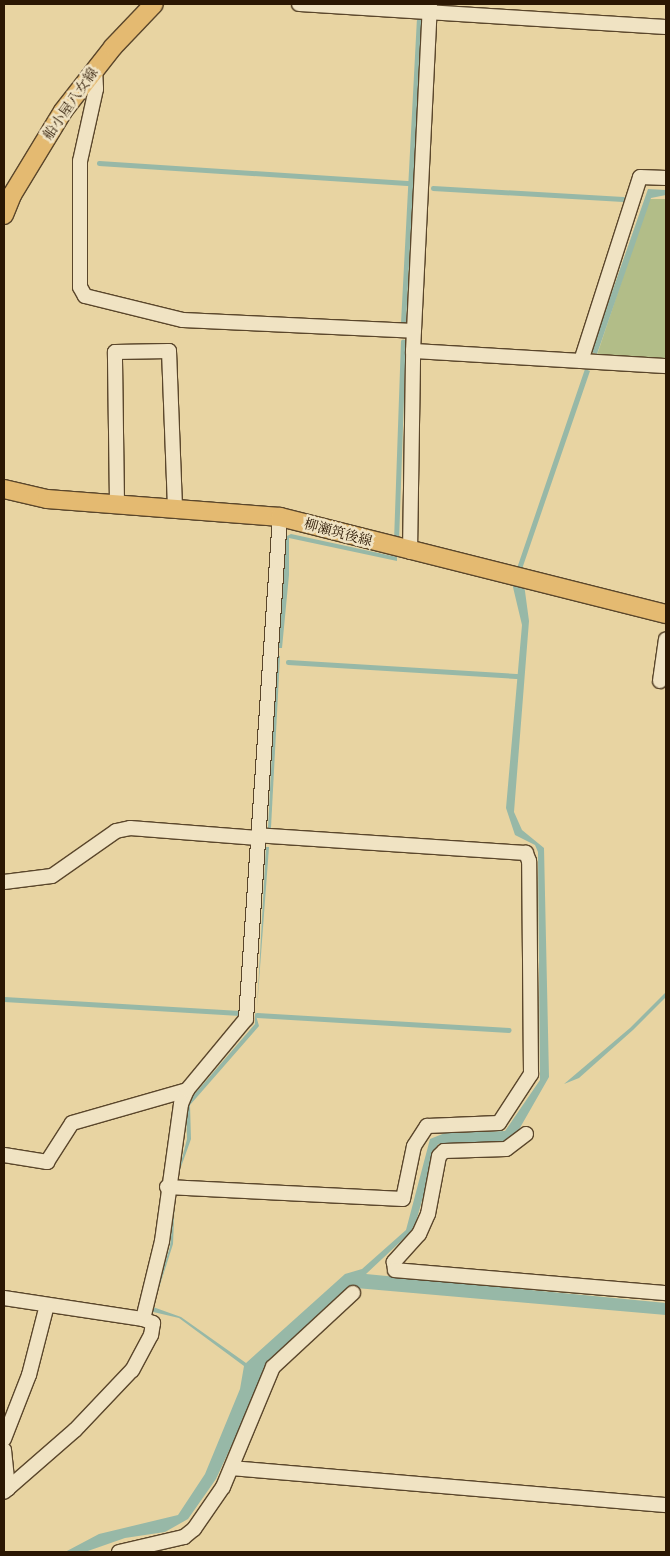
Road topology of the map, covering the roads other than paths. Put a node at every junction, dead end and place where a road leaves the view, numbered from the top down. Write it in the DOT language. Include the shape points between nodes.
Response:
graph roads {
  1 [pos="154,4"];
  2 [pos="299,4"];
  3 [pos="430,8"];
  4 [pos="666,27"];
  5 [pos="95,69"];
  6 [pos="666,178"];
  7 [pos="4,215"];
  8 [pos="414,332"];
  9 [pos="414,351"];
  10 [pos="581,361"];
  11 [pos="666,366"];
  12 [pos="4,489"];
  13 [pos="116,503"];
  14 [pos="175,508"];
  15 [pos="280,517"];
  16 [pos="410,552"];
  17 [pos="666,614"];
  18 [pos="666,639"];
  19 [pos="660,680"];
  20 [pos="258,836"];
  21 [pos="4,882"];
  22 [pos="187,1090"];
  23 [pos="526,1134"];
  24 [pos="4,1155"];
  25 [pos="167,1187"];
  26 [pos="353,1293"];
  27 [pos="666,1293"];
  28 [pos="4,1298"];
  29 [pos="47,1306"];
  30 [pos="142,1319"];
  31 [pos="4,1439"];
  32 [pos="4,1450"];
  33 [pos="232,1468"];
  34 [pos="6,1490"];
  35 [pos="666,1505"];
  36 [pos="118,1552"];
  1 -- 5 [label="main road, 船小屋八女線"];
  2 -- 3 [label="street"];
  3 -- 4 [label="street"];
  3 -- 8 [label="street"];
  5 -- 7 [label="main road, 船小屋八女線" via="63,111 12,195"];
  5 -- 8 [label="street" via="96,89 80,161 80,287 85,296 183,320"];
  6 -- 10 [label="street" via="640,177"];
  8 -- 9 [label="street"];
  9 -- 10 [label="street"];
  9 -- 16 [label="street"];
  10 -- 11 [label="street"];
  12 -- 13 [label="main road, 柳瀬筑後線" via="47,499"];
  13 -- 14 [label="main road, 柳瀬筑後線"];
  13 -- 14 [label="street" via="115,352 169,351"];
  14 -- 15 [label="main road, 柳瀬筑後線"];
  15 -- 16 [label="main road, 柳瀬筑後線"];
  15 -- 20 [label="street"];
  16 -- 17 [label="main road, 柳瀬筑後線"];
  18 -- 19 [label="street"];
  20 -- 21 [label="street" via="130,828 116,830 52,876"];
  20 -- 22 [label="street" via="246,1019"];
  20 -- 25 [label="street" via="526,853 529,861 531,1074 500,1123 427,1126 414,1146 403,1199"];
  22 -- 24 [label="street" via="72,1123 47,1162"];
  22 -- 25 [label="street"];
  23 -- 27 [label="street" via="506,1149 444,1151 440,1156 428,1214 419,1234 394,1262 395,1270"];
  25 -- 30 [label="street" via="162,1241"];
  26 -- 33 [label="street" via="273,1366"];
  28 -- 29 [label="street"];
  29 -- 30 [label="street"];
  29 -- 31 [label="street" via="28,1375"];
  30 -- 34 [label="street" via="152,1324 151,1335 132,1370 75,1430"];
  32 -- 34 [label="street"];
  33 -- 35 [label="street"];
  33 -- 36 [label="street" via="207,1513 184,1537"];
}
